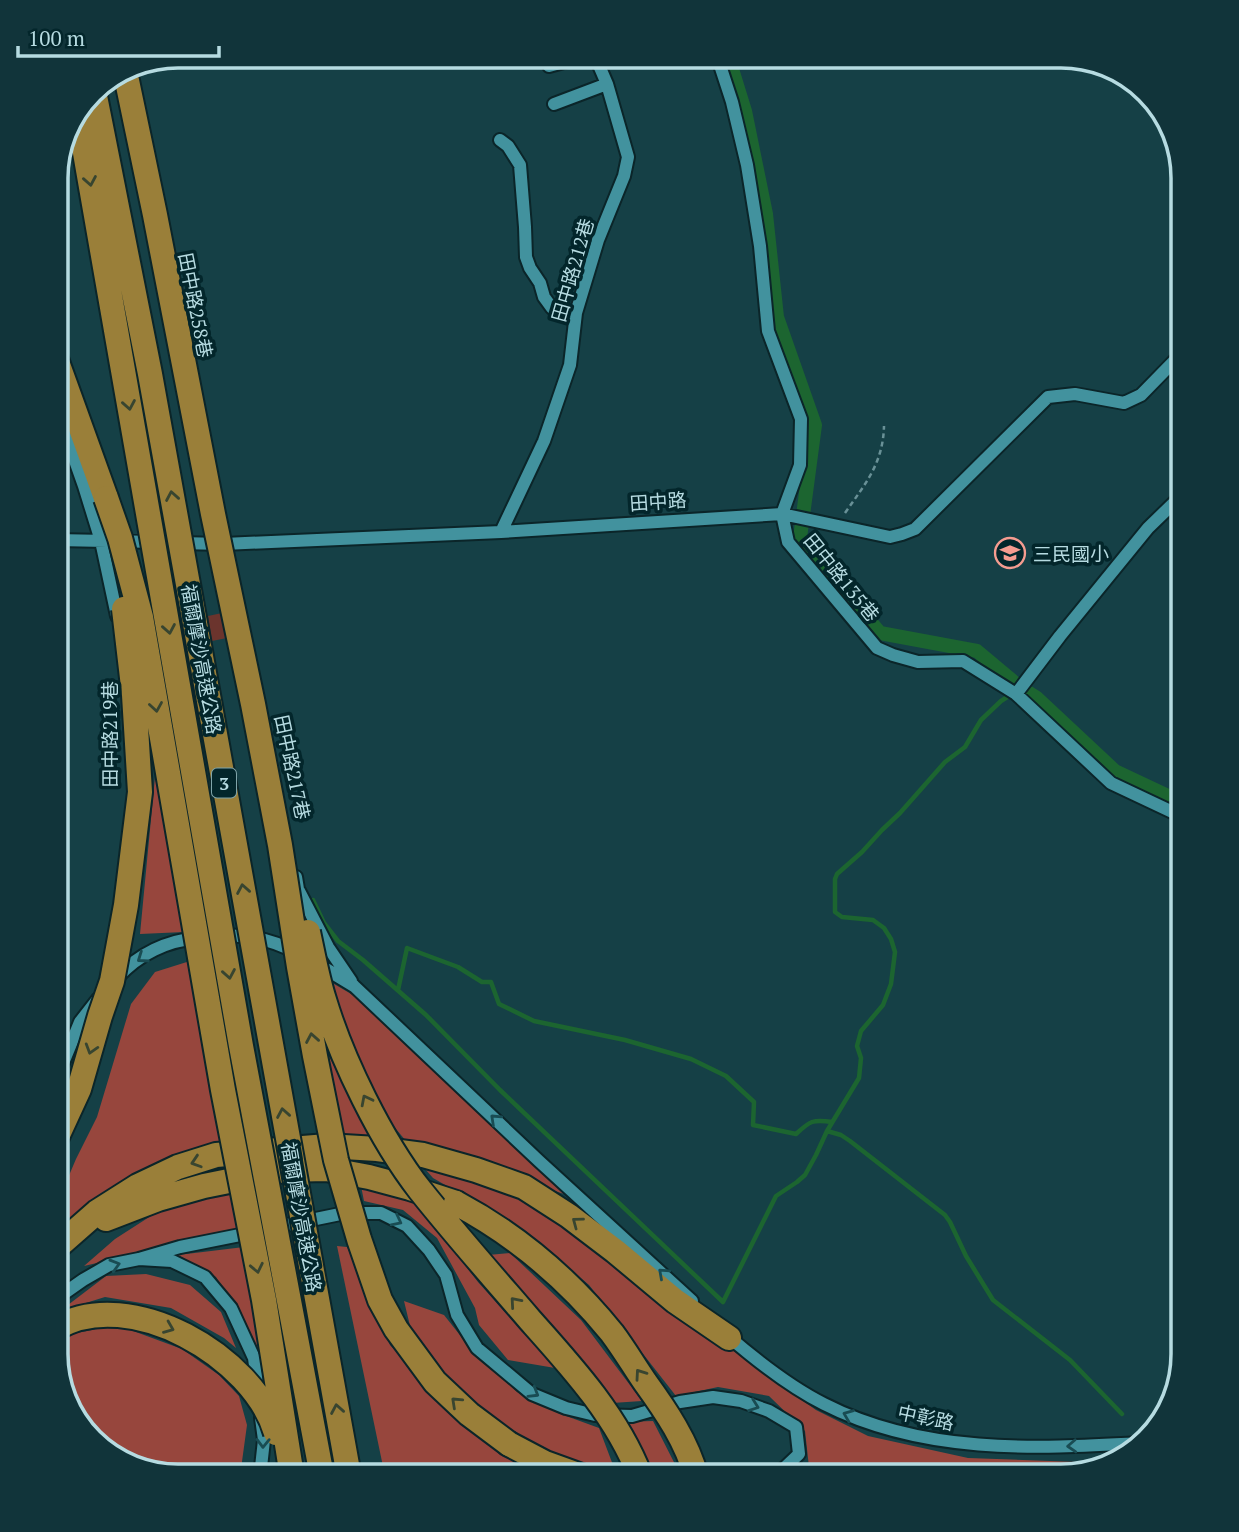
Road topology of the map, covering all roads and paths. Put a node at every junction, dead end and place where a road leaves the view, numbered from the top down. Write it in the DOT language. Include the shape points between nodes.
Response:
graph roads {
  1 [pos="600,68"];
  2 [pos="721,68"];
  3 [pos="129,81"];
  4 [pos="129,81"];
  5 [pos="607,84"];
  6 [pos="554,104"];
  7 [pos="97,106"];
  8 [pos="80,130"];
  9 [pos="500,140"];
  10 [pos="576,313"];
  11 [pos="1171,364"];
  12 [pos="68,392"];
  13 [pos="884,426"];
  14 [pos="68,442"];
  15 [pos="106,498"];
  16 [pos="1171,506"];
  17 [pos="788,515"];
  18 [pos="836,526"];
  19 [pos="501,532"];
  20 [pos="68,540"];
  21 [pos="102,541"];
  22 [pos="224,544"];
  23 [pos="1016,695"];
  24 [pos="1171,811"];
  25 [pos="280,845"];
  26 [pos="118,930"];
  27 [pos="354,986"];
  28 [pos="68,1051"];
  29 [pos="68,1113"];
  30 [pos="68,1237"];
  31 [pos="68,1239"];
  32 [pos="139,1259"];
  33 [pos="68,1290"];
  34 [pos="68,1322"];
  35 [pos="729,1338"];
  36 [pos="1123,1444"];
  37 [pos="261,1464"];
  38 [pos="285,1464"];
  39 [pos="287,1464"];
  40 [pos="320,1464"];
  41 [pos="347,1464"];
  42 [pos="548,1464"];
  43 [pos="635,1464"];
  44 [pos="693,1464"];
  45 [pos="788,1464"];
  1 -- 5 [label="street, 田中路212巷"];
  2 -- 17 [label="street" via="747,165 768,331 802,419 800,465"];
  3 -- 22 [label="street, 田中路258巷"];
  4 -- 25 [label="highway, bridge"];
  5 -- 6 [label="street"];
  5 -- 10 [label="street, 田中路212巷" via="628,157"];
  41 -- 7 [label="highway, 福爾摩沙高速公路 / 3, one-way, bridge" via="150,374"];
  8 -- 40 [label="highway, 福爾摩沙高速公路 / 3, one-way, bridge" via="241,1046"];
  9 -- 10 [label="street" via="520,165 530,268 552,308"];
  10 -- 19 [label="street, 田中路212巷" via="570,365 544,441"];
  11 -- 18 [label="street, 田中路" via="1140,395 1124,403 1075,394 1048,397 915,529 890,537"];
  12 -- 15 [label="highway"];
  13 -- 18 [label="path" via="884,442 874,470"];
  14 -- 21 [label="street, 田中路219巷"];
  15 -- 29 [label="highway, one-way, bridge" via="134,695 139,792 112,981"];
  15 -- 39 [label="highway, one-way, bridge" via="141,617 266,1313"];
  16 -- 23 [label="street" via="1148,528"];
  17 -- 18 [label="street, 田中路"];
  17 -- 19 [label="street, 田中路"];
  17 -- 23 [label="street, 田中路135巷" via="788,542 877,648 918,662 963,661"];
  19 -- 22 [label="street, 田中路"];
  20 -- 21 [label="street, 田中路"];
  21 -- 22 [label="street, 田中路"];
  21 -- 26 [label="street, 田中路219巷" via="128,666 130,768"];
  22 -- 27 [label="street, 田中路217巷" via="298,888"];
  23 -- 24 [label="street, 田中路135巷" via="1111,783"];
  42 -- 25 [label="highway, one-way, bridge" via="509,1444 435,1382 380,1300 336,1160"];
  43 -- 25 [label="highway, one-way, bridge" via="606,1412 418,1187 384,1136 324,999 302,908"];
  27 -- 28 [label="street, one-way" via="281,944 238,934 183,939 154,949 123,970 80,1022"];
  35 -- 27 [label="street, 中彰路, one-way"];
  35 -- 30 [label="highway, one-way" via="524,1187 423,1155 327,1146 216,1155 138,1186"];
  44 -- 31 [label="highway, one-way, bridge" via="668,1414 612,1334 570,1287 488,1220 456,1203 369,1177 326,1169 284,1170 158,1199"];
  33 -- 32 [label="street, one-way" via="109,1265"];
  32 -- 37 [label="street, one-way" via="172,1261 205,1277 231,1308 254,1358 264,1440"];
  32 -- 45 [label="street, one-way" via="345,1213 381,1213 407,1226 429,1250 446,1275 457,1315 477,1348 532,1394 596,1415 632,1416 713,1397 741,1401 796,1427 799,1454"];
  34 -- 38 [label="highway, one-way, bridge" via="129,1316 156,1322 211,1351 262,1401"];
  36 -- 35 [label="street, 中彰路, one-way" via="997,1447 905,1434 822,1403"];
}
